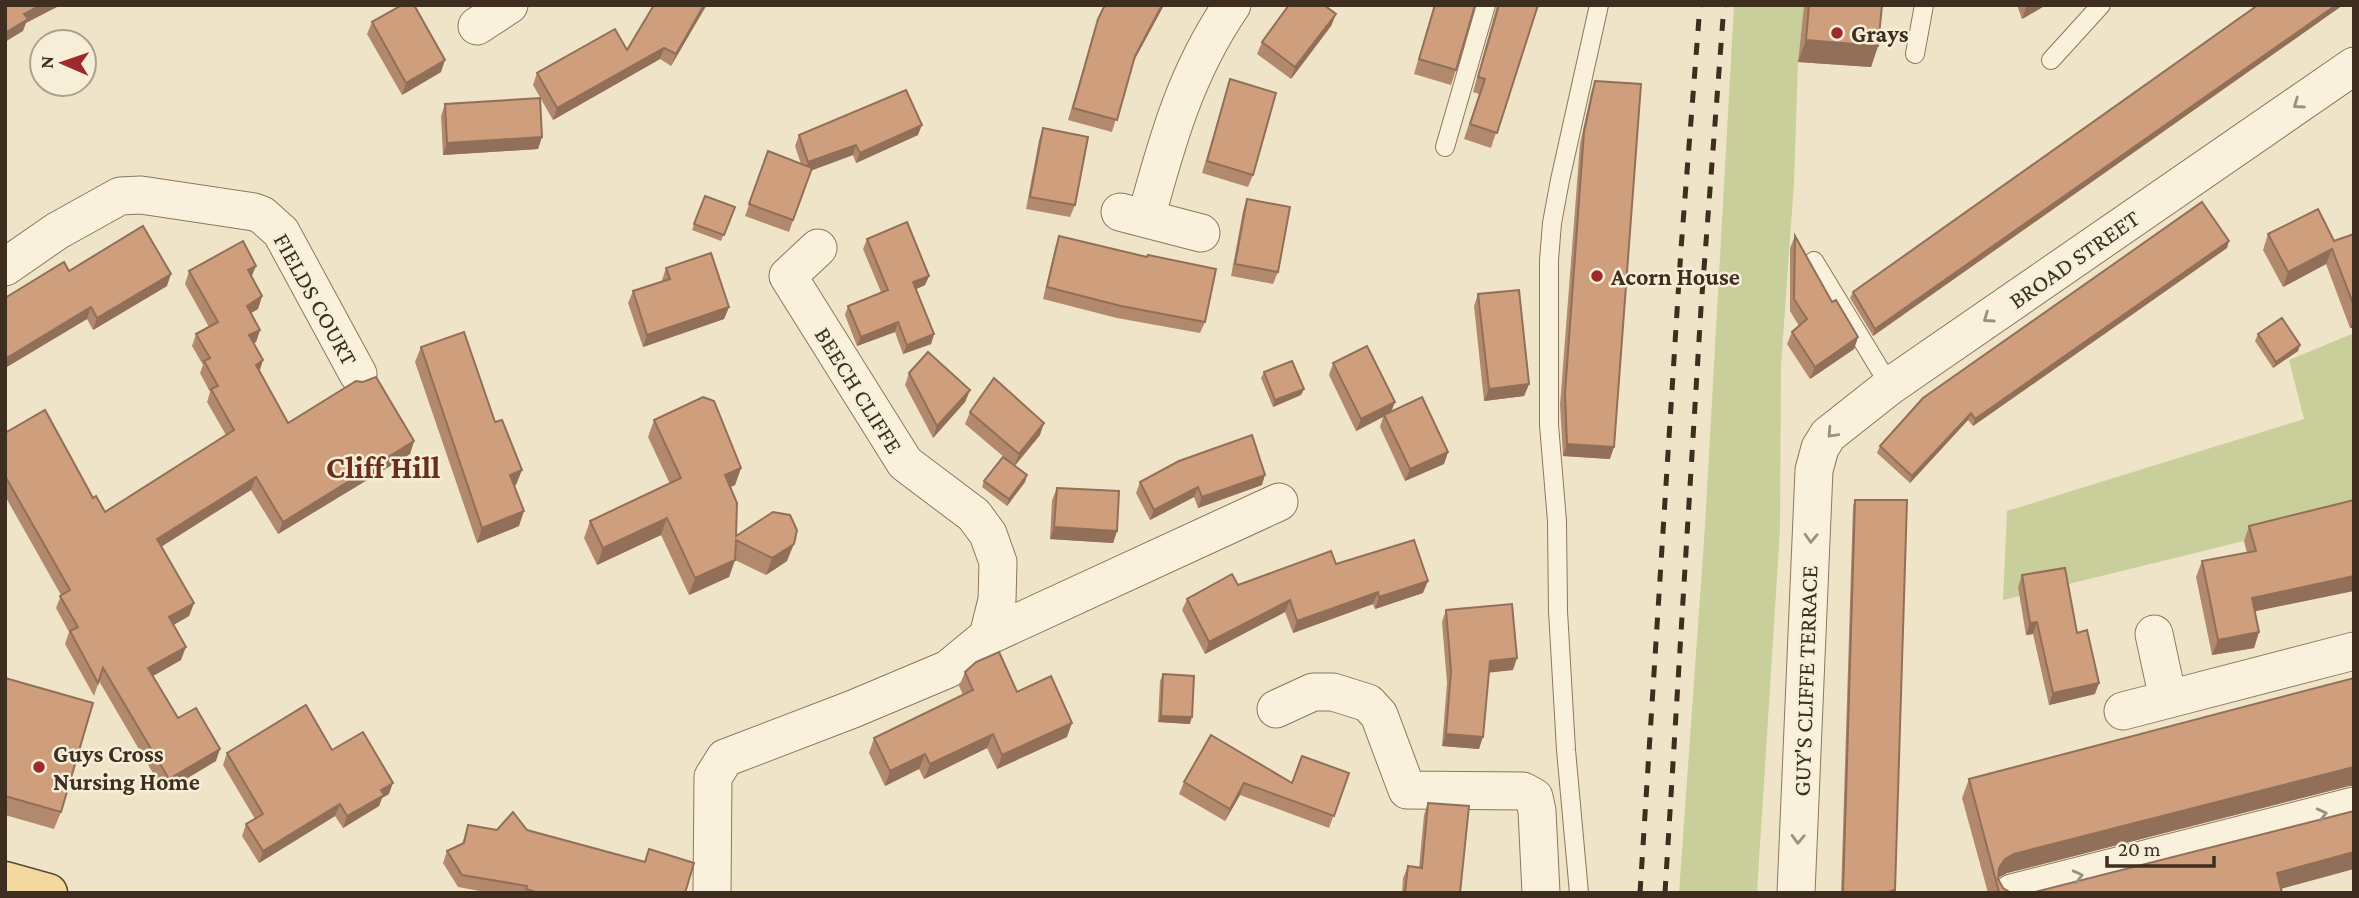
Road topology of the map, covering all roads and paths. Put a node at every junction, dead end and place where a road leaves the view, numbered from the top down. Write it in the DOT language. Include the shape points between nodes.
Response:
graph roads {
  1 [pos="509,5"];
  2 [pos="1231,5"];
  3 [pos="1486,5"];
  4 [pos="1599,5"];
  5 [pos="1924,5"];
  6 [pos="2101,5"];
  7 [pos="477,26"];
  8 [pos="1915,54"];
  9 [pos="2051,60"];
  10 [pos="2354,66"];
  11 [pos="1445,147"];
  12 [pos="1201,233"];
  13 [pos="818,248"];
  14 [pos="1814,261"];
  15 [pos="5,267"];
  16 [pos="358,374"];
  17 [pos="1890,386"];
  18 [pos="1814,470"];
  19 [pos="1279,502"];
  20 [pos="2154,634"];
  21 [pos="988,636"];
  22 [pos="2354,651"];
  23 [pos="2168,699"];
  24 [pos="1276,709"];
  25 [pos="2123,711"];
  26 [pos="2354,806"];
  27 [pos="5,881"];
  28 [pos="48,893"];
  29 [pos="712,893"];
  30 [pos="1541,893"];
  31 [pos="1579,893"];
  32 [pos="1796,893"];
  33 [pos="2012,893"];
  1 -- 7 [label="street"];
  2 -- 12 [label="street" via="1195,67 1133,215"];
  3 -- 11 [label="lane"];
  4 -- 31 [label="lane" via="1560,180 1549,260 1549,425 1566,750"];
  5 -- 8 [label="lane"];
  6 -- 9 [label="lane"];
  10 -- 17 [label="street, BROAD STREET, one-way"];
  13 -- 21 [label="street, BEECH CLIFFE" via="788,276 905,463 974,515 988,534 998,562 997,600"];
  14 -- 17 [label="lane"];
  15 -- 16 [label="street, FIELDS COURT" via="120,196 254,212 281,232"];
  17 -- 18 [label="street, BROAD STREET, one-way" via="1828,435"];
  18 -- 32 [label="street, GUY'S CLIFFE TERRACE, one-way"];
  19 -- 21 [label="street"];
  20 -- 23 [label="street"];
  21 -- 29 [label="street" via="948,669 725,758 713,777"];
  22 -- 23 [label="street"];
  23 -- 25 [label="street"];
  24 -- 30 [label="street" via="1313,692 1352,697 1379,715 1407,790 1523,791 1534,797"];
  33 -- 26 [label="street, one-way"];
  27 -- 28 [label="main road"];
}
